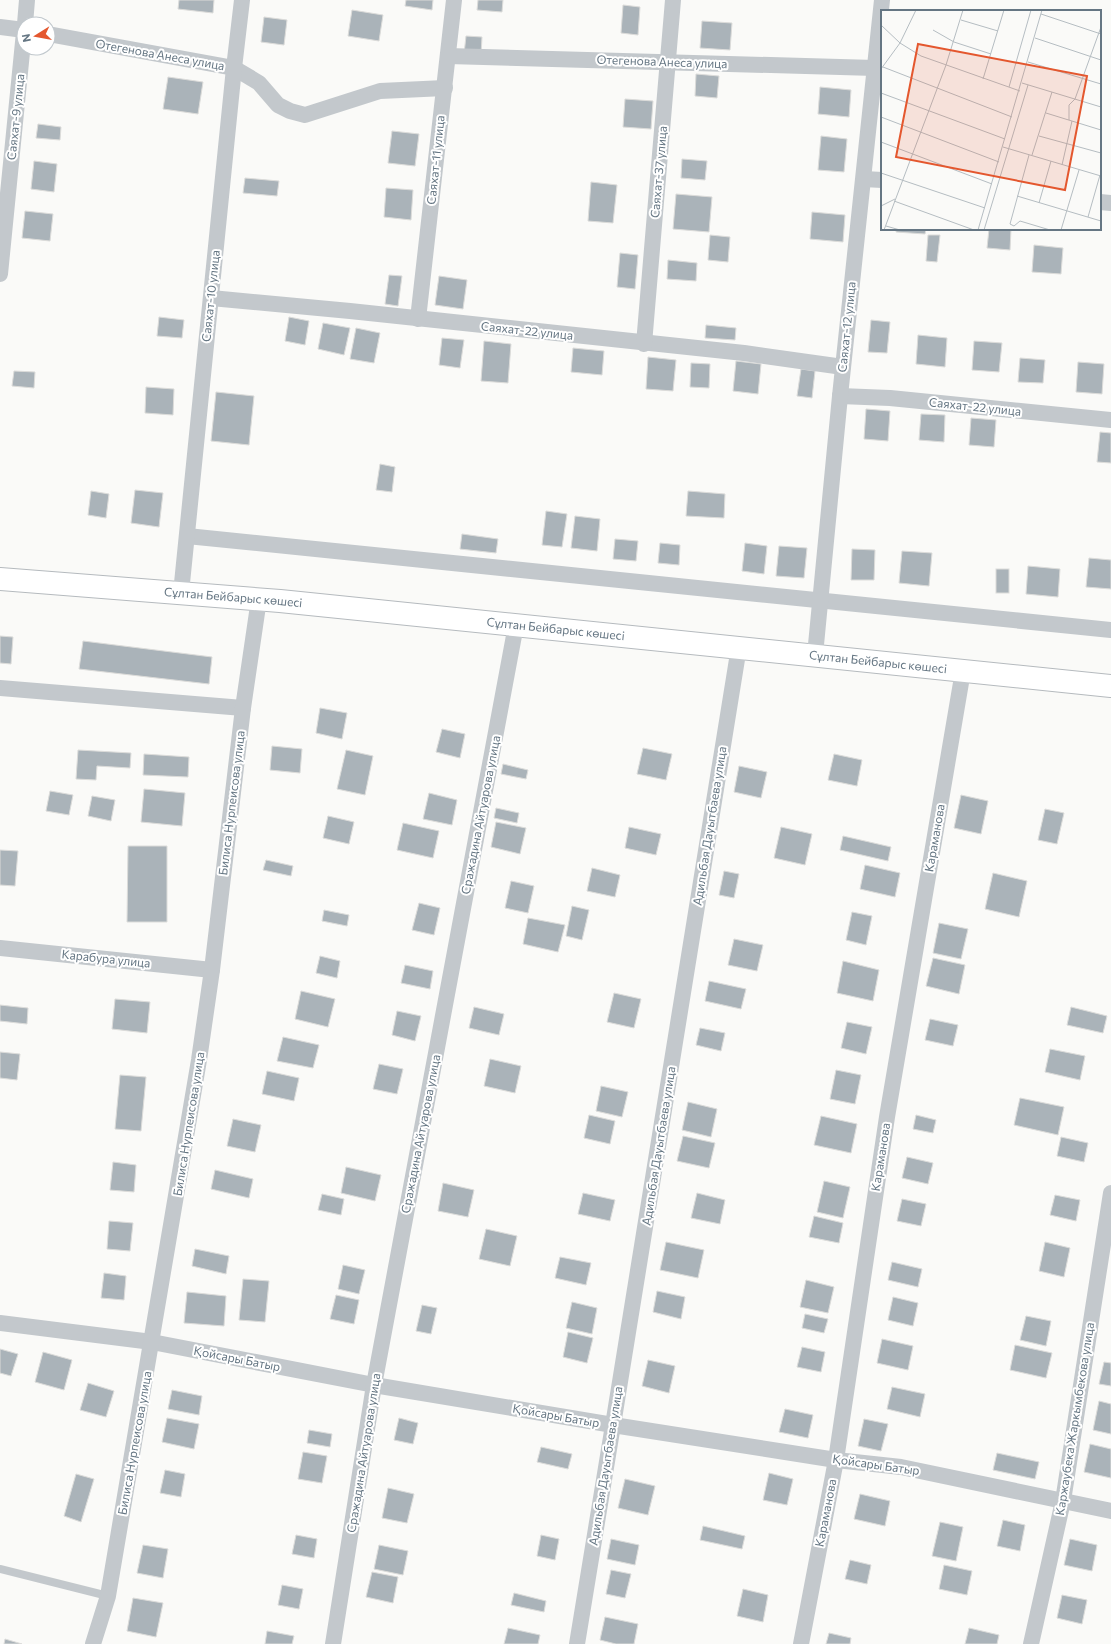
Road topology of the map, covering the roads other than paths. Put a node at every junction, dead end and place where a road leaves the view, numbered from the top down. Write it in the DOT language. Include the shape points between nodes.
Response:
graph roads {
  1 [pos="27,0"];
  2 [pos="242,0"];
  3 [pos="454,0"];
  4 [pos="673,0"];
  5 [pos="882,0"];
  6 [pos="26,16"];
  7 [pos="0,27"];
  8 [pos="16,30"];
  9 [pos="56,35"];
  10 [pos="22,56"];
  11 [pos="448,56"];
  12 [pos="668,62"];
  13 [pos="234,68"];
  14 [pos="875,68"];
  15 [pos="444,88"];
  16 [pos="864,179"];
  17 [pos="881,180"];
  18 [pos="1101,202"];
  19 [pos="1111,203"];
  20 [pos="0,274"];
  21 [pos="211,298"];
  22 [pos="418,319"];
  23 [pos="644,344"];
  24 [pos="843,367"];
  25 [pos="840,396"];
  26 [pos="1111,420"];
  27 [pos="186,536"];
  28 [pos="0,579"];
  29 [pos="181,593"];
  30 [pos="259,599"];
  31 [pos="820,600"];
  32 [pos="516,625"];
  33 [pos="1111,630"];
  34 [pos="739,647"];
  35 [pos="814,655"];
  36 [pos="963,670"];
  37 [pos="1111,686"];
  38 [pos="0,688"];
  39 [pos="243,708"];
  40 [pos="0,948"];
  41 [pos="212,970"];
  42 [pos="1111,1193"];
  43 [pos="0,1323"];
  44 [pos="152,1342"];
  45 [pos="374,1385"];
  46 [pos="613,1425"];
  47 [pos="836,1460"];
  48 [pos="1063,1501"];
  49 [pos="1111,1511"];
  50 [pos="0,1569"];
  51 [pos="108,1596"];
  52 [pos="93,1644"];
  53 [pos="333,1644"];
  54 [pos="577,1644"];
  55 [pos="801,1644"];
  56 [pos="1031,1644"];
  1 -- 6 [label="street"];
  2 -- 13 [label="street, Саяхат-10 улица"];
  3 -- 11 [label="street, Саяхат-11 улица"];
  4 -- 12 [label="street, Саяхат-37 улица"];
  5 -- 14 [label="street, Саяхат-12 улица"];
  7 -- 8 [label="street"];
  9 -- 13 [label="street, Отегенова Анеса улица"];
  10 -- 20 [label="street, Саяхат-9 улица"];
  11 -- 12 [label="street, Отегенова Анеса улица"];
  11 -- 15 [label="street, Саяхат-11 улица"];
  12 -- 14 [label="street, Отегенова Анеса улица"];
  12 -- 23 [label="street, Саяхат-37 улица"];
  13 -- 15 [label="street, Отегенова Анеса улица" via="259,83 278,105 305,114 380,91"];
  13 -- 21 [label="street, Саяхат-10 улица"];
  14 -- 16 [label="street, Саяхат-12 улица"];
  15 -- 22 [label="street, Саяхат-11 улица"];
  16 -- 17 [label="street"];
  16 -- 24 [label="street, Саяхат-12 улица"];
  18 -- 19 [label="street"];
  21 -- 22 [label="street, Саяхат-22 улица"];
  21 -- 27 [label="street, Саяхат-10 улица"];
  22 -- 23 [label="street, Саяхат-22 улица"];
  23 -- 24 [label="street, Саяхат-22 улица" via="744,353"];
  24 -- 25 [label="street, Саяхат-12 улица"];
  25 -- 26 [label="street, Саяхат-22 улица" via="890,398"];
  25 -- 31 [label="street, Саяхат-12 улица"];
  27 -- 29 [label="street, Саяхат-10 улица"];
  27 -- 31 [label="street"];
  28 -- 29 [label="main road, Сұлтан Бейбарыс көшесі"];
  29 -- 30 [label="main road, Сұлтан Бейбарыс көшесі"];
  30 -- 32 [label="main road, Сұлтан Бейбарыс көшесі"];
  30 -- 39 [label="street, Билиса Нурпеисова улица"];
  31 -- 33 [label="street"];
  31 -- 35 [label="street, Саяхат-12 улица"];
  32 -- 34 [label="main road, Сұлтан Бейбарыс көшесі"];
  32 -- 45 [label="street, Сражадина Айтуарова улица"];
  34 -- 35 [label="main road, Сұлтан Бейбарыс көшесі"];
  34 -- 46 [label="street, Адильбая Дауытбаева улица"];
  35 -- 36 [label="main road, Сұлтан Бейбарыс көшесі"];
  36 -- 37 [label="main road, Сұлтан Бейбарыс көшесі"];
  36 -- 47 [label="street, Караманова" via="888,1116"];
  38 -- 39 [label="street"];
  39 -- 41 [label="street, Билиса Нурпеисова улица"];
  40 -- 41 [label="street, Карабура улица"];
  41 -- 44 [label="street, Билиса Нурпеисова улица"];
  42 -- 48 [label="street, Каржаубека Жаркымбекова улица"];
  43 -- 44 [label="street, Қойсары Батыр"];
  44 -- 45 [label="street, Қойсары Батыр"];
  44 -- 51 [label="street, Билиса Нурпеисова улица"];
  45 -- 46 [label="street, Қойсары Батыр"];
  45 -- 53 [label="street, Сражадина Айтуарова улица"];
  46 -- 47 [label="street, Қойсары Батыр"];
  46 -- 54 [label="street, Адильбая Дауытбаева улица"];
  47 -- 48 [label="street, Қойсары Батыр" via="901,1467"];
  47 -- 55 [label="street, Караманова"];
  48 -- 49 [label="street, Қойсары Батыр"];
  48 -- 56 [label="street, Каржаубека Жаркымбекова улица"];
  50 -- 51 [label="lane"];
  51 -- 52 [label="street, Билиса Нурпеисова улица"];
}
